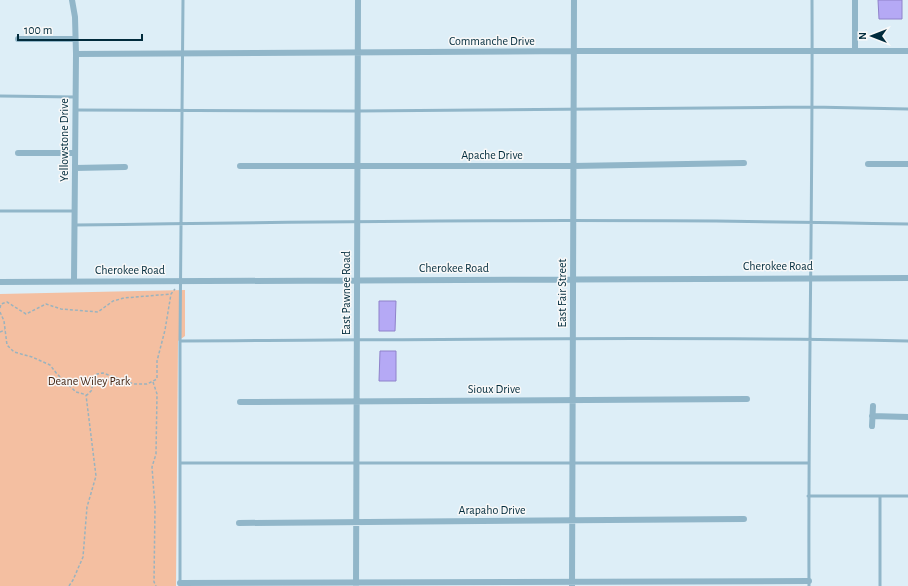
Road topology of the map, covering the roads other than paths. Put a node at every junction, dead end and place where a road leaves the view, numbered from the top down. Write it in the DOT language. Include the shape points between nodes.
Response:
graph roads {
  1 [pos="72,0"];
  2 [pos="183,0"];
  3 [pos="358,0"];
  4 [pos="574,0"];
  5 [pos="812,0"];
  6 [pos="856,0"];
  7 [pos="76,38"];
  8 [pos="18,39"];
  9 [pos="574,51"];
  10 [pos="812,51"];
  11 [pos="855,51"];
  12 [pos="908,51"];
  13 [pos="358,52"];
  14 [pos="76,54"];
  15 [pos="183,54"];
  16 [pos="0,96"];
  17 [pos="75,97"];
  18 [pos="812,107"];
  19 [pos="573,109"];
  20 [pos="908,109"];
  21 [pos="75,110"];
  22 [pos="182,110"];
  23 [pos="358,111"];
  24 [pos="18,153"];
  25 [pos="75,153"];
  26 [pos="744,163"];
  27 [pos="868,164"];
  28 [pos="908,164"];
  29 [pos="240,166"];
  30 [pos="358,166"];
  31 [pos="573,166"];
  32 [pos="125,167"];
  33 [pos="75,168"];
  34 [pos="0,211"];
  35 [pos="75,211"];
  36 [pos="358,221"];
  37 [pos="573,221"];
  38 [pos="811,222"];
  39 [pos="181,224"];
  40 [pos="908,224"];
  41 [pos="74,225"];
  42 [pos="810,277"];
  43 [pos="908,278"];
  44 [pos="573,279"];
  45 [pos="180,280"];
  46 [pos="357,280"];
  47 [pos="74,281"];
  48 [pos="0,282"];
  49 [pos="573,339"];
  50 [pos="810,339"];
  51 [pos="357,340"];
  52 [pos="180,341"];
  53 [pos="908,341"];
  54 [pos="747,399"];
  55 [pos="573,400"];
  56 [pos="357,401"];
  57 [pos="240,402"];
  58 [pos="873,406"];
  59 [pos="872,416"];
  60 [pos="908,417"];
  61 [pos="872,426"];
  62 [pos="573,462"];
  63 [pos="180,463"];
  64 [pos="808,463"];
  65 [pos="357,464"];
  66 [pos="808,496"];
  67 [pos="880,496"];
  68 [pos="908,496"];
  69 [pos="744,519"];
  70 [pos="572,521"];
  71 [pos="357,522"];
  72 [pos="239,523"];
  73 [pos="356,584"];
  74 [pos="572,584"];
  75 [pos="808,584"];
  76 [pos="180,585"];
  77 [pos="880,586"];
  1 -- 7 [label="street, Yellowstone Drive"];
  2 -- 15 [label="lane"];
  3 -- 13 [label="street, East Pawnee Road"];
  4 -- 9 [label="street, East Fair Street"];
  5 -- 10 [label="lane"];
  6 -- 11 [label="street"];
  7 -- 8 [label="street"];
  7 -- 14 [label="street, Yellowstone Drive"];
  9 -- 10 [label="street, Commanche Drive"];
  9 -- 13 [label="street, Commanche Drive"];
  9 -- 19 [label="street, East Fair Street"];
  10 -- 11 [label="street, Commanche Drive"];
  10 -- 18 [label="lane"];
  11 -- 12 [label="street, Commanche Drive"];
  13 -- 15 [label="street, Commanche Drive"];
  13 -- 23 [label="street, East Pawnee Road"];
  14 -- 15 [label="street, Commanche Drive"];
  14 -- 17 [label="street, Yellowstone Drive"];
  15 -- 22 [label="lane"];
  16 -- 17 [label="lane"];
  17 -- 21 [label="street, Yellowstone Drive"];
  18 -- 19 [label="lane"];
  18 -- 20 [label="lane"];
  18 -- 38 [label="lane"];
  19 -- 23 [label="lane"];
  19 -- 31 [label="street, East Fair Street"];
  21 -- 22 [label="lane"];
  21 -- 25 [label="street, Yellowstone Drive"];
  22 -- 23 [label="lane"];
  22 -- 39 [label="lane"];
  23 -- 30 [label="street, East Pawnee Road"];
  24 -- 25 [label="street"];
  25 -- 33 [label="street, Yellowstone Drive"];
  26 -- 31 [label="street, Apache Drive"];
  27 -- 28 [label="street"];
  29 -- 30 [label="street, Apache Drive"];
  30 -- 31 [label="street, Apache Drive"];
  30 -- 36 [label="street, East Pawnee Road"];
  31 -- 37 [label="street, East Fair Street"];
  32 -- 33 [label="street"];
  33 -- 35 [label="street, Yellowstone Drive"];
  34 -- 35 [label="lane"];
  35 -- 41 [label="street, Yellowstone Drive"];
  36 -- 37 [label="lane"];
  36 -- 39 [label="lane"];
  36 -- 46 [label="street, East Pawnee Road"];
  37 -- 38 [label="lane"];
  37 -- 44 [label="street, East Fair Street"];
  38 -- 40 [label="lane"];
  38 -- 42 [label="lane"];
  39 -- 41 [label="lane"];
  39 -- 45 [label="lane"];
  41 -- 47 [label="street, Yellowstone Drive"];
  42 -- 43 [label="street, Cherokee Road"];
  42 -- 44 [label="street, Cherokee Road"];
  42 -- 50 [label="lane"];
  44 -- 46 [label="street, Cherokee Road"];
  44 -- 49 [label="street, East Fair Street"];
  45 -- 46 [label="street, Cherokee Road"];
  45 -- 47 [label="street, Cherokee Road"];
  45 -- 52 [label="lane"];
  46 -- 51 [label="street, East Pawnee Road"];
  47 -- 48 [label="street, Cherokee Road"];
  49 -- 50 [label="lane"];
  49 -- 51 [label="lane"];
  49 -- 55 [label="street, East Fair Street"];
  50 -- 53 [label="lane"];
  50 -- 64 [label="lane"];
  51 -- 52 [label="lane"];
  51 -- 56 [label="street, East Pawnee Road"];
  52 -- 63 [label="lane"];
  54 -- 55 [label="street, Sioux Drive"];
  55 -- 56 [label="street, Sioux Drive"];
  55 -- 62 [label="street, East Fair Street"];
  56 -- 57 [label="street, Sioux Drive"];
  56 -- 65 [label="street, East Pawnee Road"];
  58 -- 59 [label="street"];
  59 -- 60 [label="street"];
  59 -- 61 [label="street"];
  62 -- 64 [label="lane"];
  62 -- 65 [label="lane"];
  62 -- 70 [label="street, East Fair Street"];
  63 -- 65 [label="lane"];
  63 -- 76 [label="lane"];
  64 -- 66 [label="lane"];
  65 -- 71 [label="street, East Pawnee Road"];
  66 -- 67 [label="lane"];
  66 -- 75 [label="lane"];
  67 -- 68 [label="lane"];
  67 -- 77 [label="lane"];
  69 -- 70 [label="street, Arapaho Drive"];
  70 -- 71 [label="street, Arapaho Drive"];
  70 -- 74 [label="street, East Fair Street"];
  71 -- 72 [label="street, Arapaho Drive"];
  71 -- 73 [label="street, East Pawnee Road"];
  73 -- 74 [label="street"];
  73 -- 76 [label="street"];
  74 -- 75 [label="street"];
}
